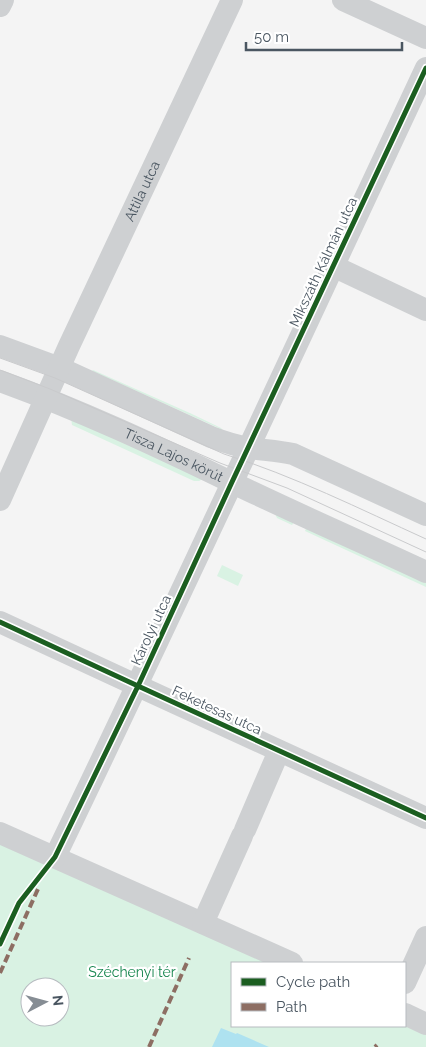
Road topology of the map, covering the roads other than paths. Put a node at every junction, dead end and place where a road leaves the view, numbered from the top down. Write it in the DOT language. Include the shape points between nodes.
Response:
graph roads {
  1 [pos="3,0"];
  2 [pos="232,0"];
  3 [pos="343,0"];
  4 [pos="0,6"];
  5 [pos="426,38"];
  6 [pos="426,68"];
  7 [pos="333,266"];
  8 [pos="426,310"];
  9 [pos="0,346"];
  10 [pos="0,381"];
  11 [pos="53,383"];
  12 [pos="240,465"];
  13 [pos="0,500"];
  14 [pos="426,514"];
  15 [pos="426,572"];
  16 [pos="0,622"];
  17 [pos="138,686"];
  18 [pos="279,751"];
  19 [pos="426,818"];
  20 [pos="0,833"];
  21 [pos="55,857"];
  22 [pos="203,923"];
  23 [pos="426,937"];
  24 [pos="290,962"];
  25 [pos="406,981"];
  26 [pos="406,1014"];
  27 [pos="426,1024"];
  1 -- 4 [label="street"];
  2 -- 11 [label="street, Attila utca"];
  3 -- 5 [label="street"];
  6 -- 7 [label="street, Mikszáth Kálmán utca"];
  7 -- 8 [label="street"];
  7 -- 12 [label="street, Mikszáth Kálmán utca"];
  9 -- 11 [label="street, Tisza Lajos körút"];
  10 -- 11 [label="street, Tisza Lajos körút"];
  11 -- 12 [label="street, Tisza Lajos körút" via="228,443"];
  11 -- 12 [label="street, Tisza Lajos körút" via="216,474"];
  11 -- 13 [label="street, Attila utca"];
  12 -- 14 [label="street, Tisza Lajos körút" via="293,454"];
  12 -- 15 [label="street, Tisza Lajos körút"];
  12 -- 17 [label="street, Károlyi utca"];
  16 -- 17 [label="street, Feketesas utca"];
  17 -- 18 [label="street, Feketesas utca"];
  17 -- 21 [label="street, Károlyi utca"];
  18 -- 19 [label="street, Feketesas utca"];
  18 -- 22 [label="street"];
  20 -- 21 [label="street"];
  21 -- 22 [label="street"];
  22 -- 24 [label="street"];
  23 -- 25 [label="street"];
  26 -- 27 [label="street"];
}
